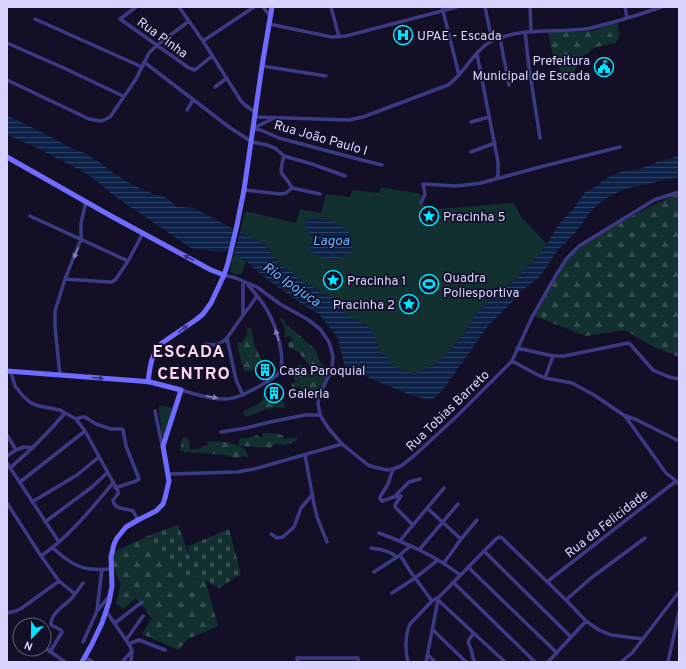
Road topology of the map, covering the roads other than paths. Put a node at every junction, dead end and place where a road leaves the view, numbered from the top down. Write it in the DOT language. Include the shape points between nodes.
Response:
graph roads {
  1 [pos="136,7"];
  2 [pos="254,7"];
  3 [pos="263,7"];
  4 [pos="272,7"];
  5 [pos="331,7"];
  6 [pos="457,7"];
  7 [pos="485,7"];
  8 [pos="530,7"];
  9 [pos="625,7"];
  10 [pos="661,7"];
  11 [pos="181,8"];
  12 [pos="443,9"];
  13 [pos="270,16"];
  14 [pos="627,18"];
  15 [pos="35,19"];
  16 [pos="188,21"];
  17 [pos="269,24"];
  18 [pos="532,31"];
  19 [pos="524,32"];
  20 [pos="339,37"];
  21 [pos="500,38"];
  22 [pos="203,41"];
  23 [pos="492,41"];
  24 [pos="7,43"];
  25 [pos="156,46"];
  26 [pos="477,54"];
  27 [pos="212,56"];
  28 [pos="144,62"];
  29 [pos="262,66"];
  30 [pos="142,67"];
  31 [pos="459,75"];
  32 [pos="326,76"];
  33 [pos="227,78"];
  34 [pos="7,80"];
  35 [pos="509,85"];
  36 [pos="215,87"];
  37 [pos="123,96"];
  38 [pos="193,100"];
  39 [pos="187,110"];
  40 [pos="256,115"];
  41 [pos="489,117"];
  42 [pos="273,118"];
  43 [pos="471,122"];
  44 [pos="254,128"];
  45 [pos="540,138"];
  46 [pos="252,142"];
  47 [pos="494,143"];
  48 [pos="620,147"];
  49 [pos="471,152"];
  50 [pos="284,156"];
  51 [pos="7,157"];
  52 [pos="382,165"];
  53 [pos="344,176"];
  54 [pos="496,179"];
  55 [pos="292,188"];
  56 [pos="244,190"];
  57 [pos="679,192"];
  58 [pos="320,194"];
  59 [pos="86,202"];
  60 [pos="421,203"];
  61 [pos="30,216"];
  62 [pos="143,234"];
  63 [pos="81,239"];
  64 [pos="128,261"];
  65 [pos="224,275"];
  66 [pos="65,280"];
  67 [pos="245,282"];
  68 [pos="257,296"];
  69 [pos="243,314"];
  70 [pos="227,338"];
  71 [pos="205,344"];
  72 [pos="517,348"];
  73 [pos="553,356"];
  74 [pos="512,361"];
  75 [pos="9,372"];
  76 [pos="60,375"];
  77 [pos="545,378"];
  78 [pos="677,378"];
  79 [pos="148,382"];
  80 [pos="182,390"];
  81 [pos="243,395"];
  82 [pos="155,411"];
  83 [pos="65,412"];
  84 [pos="320,415"];
  85 [pos="625,416"];
  86 [pos="76,418"];
  87 [pos="84,431"];
  88 [pos="222,432"];
  89 [pos="7,435"];
  90 [pos="679,441"];
  91 [pos="342,444"];
  92 [pos="163,446"];
  93 [pos="33,448"];
  94 [pos="16,450"];
  95 [pos="305,455"];
  96 [pos="7,456"];
  97 [pos="99,457"];
  98 [pos="7,464"];
  99 [pos="10,468"];
  100 [pos="393,469"];
  101 [pos="107,473"];
  102 [pos="168,474"];
  103 [pos="420,479"];
  104 [pos="676,481"];
  105 [pos="20,482"];
  106 [pos="113,483"];
  107 [pos="679,484"];
  108 [pos="115,488"];
  109 [pos="444,488"];
  110 [pos="312,495"];
  111 [pos="394,497"];
  112 [pos="32,502"];
  113 [pos="7,503"];
  114 [pos="458,504"];
  115 [pos="427,508"];
  116 [pos="138,520"];
  117 [pos="477,520"];
  118 [pos="45,522"];
  119 [pos="442,522"];
  120 [pos="413,525"];
  121 [pos="379,533"];
  122 [pos="271,534"];
  123 [pos="645,538"];
  124 [pos="461,539"];
  125 [pos="400,541"];
  126 [pos="59,542"];
  127 [pos="327,542"];
  128 [pos="410,546"];
  129 [pos="53,548"];
  130 [pos="370,548"];
  131 [pos="419,550"];
  132 [pos="484,551"];
  133 [pos="42,556"];
  134 [pos="399,556"];
  135 [pos="438,560"];
  136 [pos="444,563"];
  137 [pos="468,567"];
  138 [pos="102,569"];
  139 [pos="111,569"];
  140 [pos="374,572"];
  141 [pos="460,575"];
  142 [pos="415,578"];
  143 [pos="59,581"];
  144 [pos="548,581"];
  145 [pos="453,582"];
  146 [pos="83,584"];
  147 [pos="679,592"];
  148 [pos="392,593"];
  149 [pos="75,594"];
  150 [pos="111,594"];
  151 [pos="439,599"];
  152 [pos="566,600"];
  153 [pos="432,601"];
  154 [pos="142,602"];
  155 [pos="97,611"];
  156 [pos="106,611"];
  157 [pos="679,612"];
  158 [pos="8,613"];
  159 [pos="143,616"];
  160 [pos="52,619"];
  161 [pos="586,621"];
  162 [pos="114,623"];
  163 [pos="52,626"];
  164 [pos="432,630"];
  165 [pos="474,633"];
  166 [pos="571,637"];
  167 [pos="642,639"];
  168 [pos="126,640"];
  169 [pos="83,642"];
  170 [pos="128,644"];
  171 [pos="52,649"];
  172 [pos="165,650"];
  173 [pos="132,651"];
  174 [pos="52,653"];
  175 [pos="557,653"];
  176 [pos="428,655"];
  177 [pos="83,660"];
  178 [pos="298,660"];
  179 [pos="358,660"];
  180 [pos="65,662"];
  181 [pos="93,662"];
  182 [pos="122,662"];
  183 [pos="132,662"];
  184 [pos="408,662"];
  185 [pos="426,662"];
  186 [pos="435,662"];
  187 [pos="466,662"];
  188 [pos="475,662"];
  189 [pos="505,662"];
  190 [pos="535,662"];
  191 [pos="548,662"];
  192 [pos="622,662"];
  193 [pos="668,662"];
  1 -- 25 [label="street, Rua Pinha" via="120,19"];
  2 -- 22 [label="street"];
  3 -- 13 [label="street"];
  4 -- 13 [label="street"];
  5 -- 20 [label="street"];
  6 -- 12 [label="street"];
  7 -- 23 [label="street"];
  8 -- 18 [label="street"];
  9 -- 14 [label="street"];
  10 -- 14 [label="street"];
  11 -- 16 [label="street"];
  12 -- 20 [label="street"];
  12 -- 31 [label="street"];
  13 -- 17 [label="street"];
  14 -- 18 [label="street" via="585,29"];
  15 -- 30 [label="street"];
  16 -- 22 [label="street"];
  16 -- 25 [label="street"];
  17 -- 20 [label="street"];
  17 -- 29 [label="street"];
  18 -- 19 [label="street"];
  19 -- 21 [label="street"];
  19 -- 45 [label="street"];
  21 -- 23 [label="street"];
  21 -- 35 [label="street"];
  22 -- 27 [label="street"];
  23 -- 26 [label="street"];
  24 -- 37 [label="street"];
  25 -- 27 [label="street, Rua Pinha" via="195,70"];
  25 -- 28 [label="street"];
  26 -- 31 [label="street"];
  26 -- 41 [label="street"];
  27 -- 33 [label="street"];
  28 -- 30 [label="street"];
  28 -- 38 [label="street"];
  29 -- 32 [label="street"];
  29 -- 40 [label="street"];
  30 -- 37 [label="street"];
  31 -- 42 [label="street" via="441,89 363,117"];
  33 -- 36 [label="street"];
  33 -- 40 [label="street" via="241,100"];
  34 -- 37 [label="street" via="89,119 101,121 110,117"];
  38 -- 39 [label="street"];
  38 -- 46 [label="street"];
  40 -- 42 [label="street"];
  40 -- 44 [label="street"];
  41 -- 43 [label="street"];
  41 -- 47 [label="street"];
  42 -- 44 [label="street"];
  44 -- 46 [label="street"];
  44 -- 52 [label="street, Rua João Paulo I" via="279,138"];
  46 -- 50 [label="street" via="275,148"];
  46 -- 56 [label="street"];
  47 -- 49 [label="street"];
  47 -- 54 [label="street" via="498,162"];
  48 -- 54 [label="street"];
  50 -- 53 [label="street"];
  50 -- 55 [label="street" via="281,173"];
  51 -- 59 [label="street"];
  54 -- 60 [label="street" via="466,185 423,184 425,194"];
  55 -- 56 [label="street" via="280,194"];
  55 -- 58 [label="street"];
  56 -- 65 [label="street" via="238,225"];
  57 -- 72 [label="street" via="646,204 572,252 556,275"];
  59 -- 62 [label="street"];
  59 -- 63 [label="street" via="81,223"];
  61 -- 63 [label="street"];
  62 -- 64 [label="street"];
  65 -- 62 [label="street, one-way"];
  63 -- 64 [label="street"];
  63 -- 66 [label="street, one-way"];
  64 -- 66 [label="street" via="112,282"];
  65 -- 67 [label="street"];
  79 -- 65 [label="street, one-way" via="152,360 158,348 203,314"];
  66 -- 76 [label="street" via="54,319"];
  67 -- 68 [label="street"];
  67 -- 69 [label="street"];
  67 -- 84 [label="street" via="314,324 329,342 333,362 320,393"];
  68 -- 69 [label="street"];
  81 -- 68 [label="street, one-way" via="279,373 282,362 278,338 269,312"];
  69 -- 70 [label="street"];
  70 -- 71 [label="street" via="216,344"];
  70 -- 81 [label="street" via="236,380"];
  72 -- 73 [label="street"];
  72 -- 74 [label="street"];
  73 -- 77 [label="street"];
  73 -- 78 [label="street" via="568,356 628,343 653,370"];
  74 -- 77 [label="street"];
  74 -- 100 [label="street, Rua Tobias Barreto" via="431,441 408,461"];
  75 -- 76 [label="street"];
  75 -- 83 [label="street" via="15,386 31,403"];
  76 -- 79 [label="street, one-way"];
  77 -- 85 [label="street" via="572,384"];
  79 -- 80 [label="street"];
  80 -- 81 [label="street, one-way" via="211,398 224,399"];
  80 -- 92 [label="street"];
  82 -- 92 [label="street"];
  83 -- 86 [label="street"];
  83 -- 93 [label="street"];
  84 -- 88 [label="street" via="305,415"];
  84 -- 91 [label="street"];
  85 -- 90 [label="street"];
  85 -- 104 [label="street" via="666,473"];
  86 -- 87 [label="street"];
  86 -- 108 [label="street" via="87,418 105,428 123,430 126,446 138,477 137,481"];
  87 -- 97 [label="street"];
  87 -- 105 [label="street"];
  89 -- 94 [label="street"];
  91 -- 95 [label="street"];
  91 -- 100 [label="street" via="368,465"];
  92 -- 102 [label="street"];
  93 -- 94 [label="street" via="24,447"];
  93 -- 99 [label="street"];
  94 -- 96 [label="street"];
  95 -- 102 [label="street" via="245,471"];
  95 -- 110 [label="street"];
  97 -- 101 [label="street"];
  97 -- 112 [label="street" via="77,475"];
  98 -- 99 [label="street"];
  99 -- 105 [label="street"];
  100 -- 111 [label="street" via="380,500"];
  101 -- 106 [label="street"];
  101 -- 118 [label="street"];
  102 -- 116 [label="street" via="169,481 163,504 156,511"];
  103 -- 111 [label="street" via="410,482"];
  104 -- 107 [label="street"];
  104 -- 144 [label="street, Rua da Felicidade"];
  105 -- 112 [label="street"];
  106 -- 108 [label="street"];
  106 -- 126 [label="street"];
  108 -- 116 [label="street" via="118,493 113,501 115,505 133,511"];
  109 -- 115 [label="street"];
  110 -- 122 [label="street" via="301,508 294,527 285,536 277,538"];
  110 -- 127 [label="street"];
  111 -- 120 [label="street" via="401,496 395,508"];
  112 -- 118 [label="street"];
  113 -- 133 [label="street"];
  114 -- 119 [label="street"];
  115 -- 119 [label="street"];
  115 -- 120 [label="street"];
  116 -- 139 [label="street" via="126,527 117,538 112,551"];
  117 -- 124 [label="street"];
  118 -- 126 [label="street"];
  119 -- 124 [label="street"];
  119 -- 131 [label="street"];
  120 -- 125 [label="street"];
  121 -- 125 [label="street"];
  123 -- 152 [label="street"];
  124 -- 136 [label="street"];
  125 -- 128 [label="street"];
  126 -- 129 [label="street"];
  128 -- 131 [label="street"];
  128 -- 134 [label="street"];
  129 -- 133 [label="street"];
  129 -- 138 [label="street" via="73,564"];
  130 -- 134 [label="street"];
  131 -- 135 [label="street"];
  132 -- 137 [label="street"];
  132 -- 144 [label="street" via="497,538 502,538"];
  132 -- 166 [label="street"];
  133 -- 143 [label="street"];
  134 -- 140 [label="street"];
  134 -- 142 [label="street"];
  135 -- 136 [label="street"];
  135 -- 142 [label="street"];
  136 -- 141 [label="street"];
  137 -- 141 [label="street"];
  137 -- 175 [label="street"];
  138 -- 139 [label="street"];
  138 -- 155 [label="street"];
  139 -- 150 [label="street"];
  141 -- 145 [label="street"];
  142 -- 148 [label="street"];
  142 -- 153 [label="street"];
  143 -- 149 [label="street"];
  143 -- 158 [label="street" via="22,608"];
  144 -- 152 [label="street"];
  145 -- 151 [label="street"];
  145 -- 190 [label="street"];
  146 -- 149 [label="street"];
  147 -- 167 [label="street"];
  149 -- 160 [label="street"];
  150 -- 155 [label="street"];
  150 -- 156 [label="street"];
  151 -- 153 [label="street"];
  151 -- 164 [label="street"];
  151 -- 165 [label="street"];
  152 -- 161 [label="street"];
  153 -- 184 [label="street" via="408,629"];
  154 -- 162 [label="street"];
  155 -- 169 [label="street"];
  156 -- 162 [label="street"];
  156 -- 177 [label="street"];
  157 -- 193 [label="street"];
  159 -- 168 [label="street"];
  161 -- 166 [label="street"];
  161 -- 167 [label="street" via="612,635"];
  162 -- 168 [label="street"];
  163 -- 171 [label="street" via="62,632"];
  164 -- 176 [label="street"];
  164 -- 187 [label="street"];
  165 -- 188 [label="street" via="468,642"];
  165 -- 189 [label="street"];
  166 -- 175 [label="street"];
  167 -- 192 [label="street"];
  168 -- 170 [label="street"];
  170 -- 172 [label="street" via="139,640"];
  170 -- 173 [label="street"];
  173 -- 182 [label="street"];
  173 -- 183 [label="street"];
  174 -- 180 [label="street"];
  175 -- 191 [label="street"];
  176 -- 185 [label="street"];
  176 -- 186 [label="street"];
  177 -- 181 [label="street"];
  178 -- 179 [label="street"];
}
